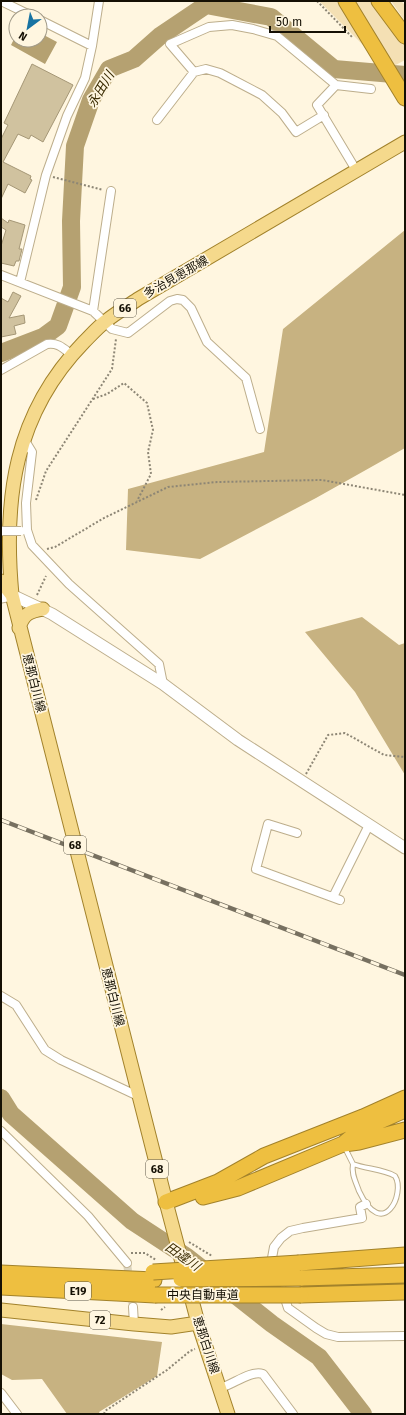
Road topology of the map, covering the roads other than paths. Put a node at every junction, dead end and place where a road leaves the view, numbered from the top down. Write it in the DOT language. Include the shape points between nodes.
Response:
graph roads {
  1 [pos="1,1"];
  2 [pos="99,1"];
  3 [pos="346,1"];
  4 [pos="379,1"];
  5 [pos="386,1"];
  6 [pos="15,8"];
  7 [pos="48,24"];
  8 [pos="405,28"];
  9 [pos="405,36"];
  10 [pos="92,46"];
  11 [pos="194,72"];
  12 [pos="336,85"];
  13 [pos="371,89"];
  14 [pos="405,98"];
  15 [pos="324,115"];
  16 [pos="157,120"];
  17 [pos="405,142"];
  18 [pos="356,170"];
  19 [pos="111,191"];
  20 [pos="1,275"];
  21 [pos="20,282"];
  22 [pos="93,311"];
  23 [pos="105,321"];
  24 [pos="72,355"];
  25 [pos="1,370"];
  26 [pos="260,429"];
  27 [pos="24,439"];
  28 [pos="12,535"];
  29 [pos="1,581"];
  30 [pos="6,596"];
  31 [pos="43,609"];
  32 [pos="20,628"];
  33 [pos="163,684"];
  34 [pos="369,825"];
  35 [pos="297,833"];
  36 [pos="405,848"];
  37 [pos="1,996"];
  38 [pos="138,1096"];
  39 [pos="405,1098"];
  40 [pos="405,1110"];
  41 [pos="405,1130"];
  42 [pos="1,1131"];
  43 [pos="343,1144"];
  44 [pos="353,1164"];
  45 [pos="404,1186"];
  46 [pos="166,1202"];
  47 [pos="366,1204"];
  48 [pos="394,1212"];
  49 [pos="405,1255"];
  50 [pos="127,1263"];
  51 [pos="1,1273"];
  52 [pos="405,1275"];
  53 [pos="154,1276"];
  54 [pos="1,1287"];
  55 [pos="405,1292"];
  56 [pos="366,1294"];
  57 [pos="405,1300"];
  58 [pos="133,1307"];
  59 [pos="1,1310"];
  60 [pos="198,1323"];
  61 [pos="134,1324"];
  62 [pos="405,1336"];
  63 [pos="220,1388"];
  64 [pos="1,1393"];
  65 [pos="17,1414"];
  66 [pos="228,1414"];
  67 [pos="293,1414"];
  1 -- 6 [label="street"];
  2 -- 10 [label="street"];
  3 -- 14 [label="highway"];
  4 -- 9 [label="highway"];
  5 -- 8 [label="highway"];
  7 -- 10 [label="street"];
  10 -- 21 [label="street" via="85,78 46,175"];
  11 -- 12 [label="street" via="170,44 209,27 232,25 277,36"];
  11 -- 15 [label="street" via="206,69 220,73 262,95 282,113 296,132"];
  11 -- 16 [label="street"];
  12 -- 13 [label="street"];
  12 -- 15 [label="street" via="317,105"];
  15 -- 18 [label="street"];
  17 -- 18 [label="main road, 多治見恵那線 / 66"];
  18 -- 23 [label="main road, 多治見恵那線 / 66"];
  19 -- 22 [label="street"];
  20 -- 21 [label="street"];
  21 -- 22 [label="street"];
  22 -- 23 [label="street"];
  23 -- 24 [label="main road, 多治見恵那線 / 66"];
  23 -- 26 [label="street" via="112,329 128,334 170,301 184,300 191,308 207,342 246,378"];
  24 -- 25 [label="street" via="59,345 47,344"];
  24 -- 27 [label="main road, 多治見恵那線 / 66" via="49,387"];
  27 -- 28 [label="main road, 多治見恵那線 / 66" via="15,470 11,500"];
  27 -- 28 [label="street" via="32,452 27,486 27,516"];
  28 -- 30 [label="main road, 多治見恵那線 / 66"];
  28 -- 33 [label="street" via="32,545 74,589 159,664"];
  29 -- 30 [label="main road, 恵那白川線 / 68"];
  30 -- 31 [label="street"];
  30 -- 32 [label="main road, 恵那白川線 / 68"];
  31 -- 32 [label="main road" via="31,610"];
  31 -- 33 [label="street"];
  32 -- 38 [label="main road, 恵那白川線 / 68"];
  33 -- 34 [label="street" via="238,740"];
  34 -- 35 [label="street" via="337,899 256,869 268,824"];
  34 -- 36 [label="street"];
  37 -- 38 [label="street" via="16,1005 45,1050"];
  38 -- 46 [label="main road, 恵那白川線 / 68"];
  39 -- 46 [label="highway" via="264,1156 218,1182"];
  40 -- 43 [label="highway" via="360,1130"];
  41 -- 43 [label="highway"];
  42 -- 50 [label="street" via="88,1216"];
  43 -- 44 [label="lane"];
  43 -- 46 [label="highway" via="238,1188 194,1200"];
  44 -- 45 [label="lane" via="393,1175 400,1179"];
  44 -- 47 [label="lane" via="353,1177"];
  46 -- 60 [label="main road, 恵那白川線 / 68"];
  47 -- 48 [label="lane" via="377,1212"];
  47 -- 62 [label="street" via="360,1207 362,1218 290,1232 281,1238 274,1248 272,1258 288,1308 326,1334 338,1337"];
  49 -- 53 [label="highway, bridge"];
  51 -- 53 [label="highway, E19" via="103,1278"];
  52 -- 53 [label="highway, 中央自動車道, bridge" via="300,1278"];
  54 -- 56 [label="highway, 中央自動車道 / E19, bridge" via="155,1295"];
  55 -- 56 [label="highway, 中央自動車道 / E19"];
  56 -- 57 [label="highway" via="375,1301"];
  58 -- 61 [label="street"];
  59 -- 61 [label="main road, 72"];
  60 -- 61 [label="main road, 72" via="171,1327"];
  60 -- 63 [label="main road, 恵那白川線 / 68"];
  63 -- 66 [label="main road, 恵那白川線 / 68"];
  63 -- 67 [label="street" via="258,1372 263,1374"];
  64 -- 65 [label="street"];
}
